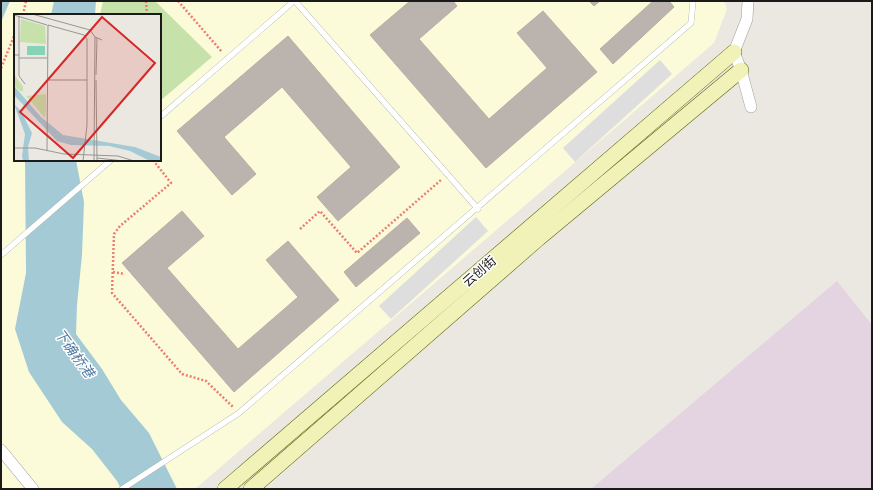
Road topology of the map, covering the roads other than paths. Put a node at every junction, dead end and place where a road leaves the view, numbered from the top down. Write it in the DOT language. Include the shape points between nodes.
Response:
graph roads {
  1 [pos="294,1"];
  2 [pos="693,1"];
  3 [pos="748,1"];
  4 [pos="734,52"];
  5 [pos="741,70"];
  6 [pos="751,107"];
  7 [pos="161,116"];
  8 [pos="110,161"];
  9 [pos="478,209"];
  10 [pos="1,255"];
  11 [pos="1,450"];
  12 [pos="33,489"];
  13 [pos="122,489"];
  14 [pos="225,489"];
  15 [pos="251,489"];
  1 -- 7 [label="lane"];
  1 -- 9 [label="lane"];
  2 -- 9 [label="lane" via="691,23"];
  3 -- 4 [label="street" via="747,19"];
  4 -- 5 [label="street"];
  4 -- 14 [label="main road, 云创街"];
  5 -- 6 [label="street"];
  5 -- 15 [label="main road, 云创街" via="539,238"];
  8 -- 10 [label="lane"];
  9 -- 13 [label="lane" via="239,413"];
  11 -- 12 [label="street"];
}
